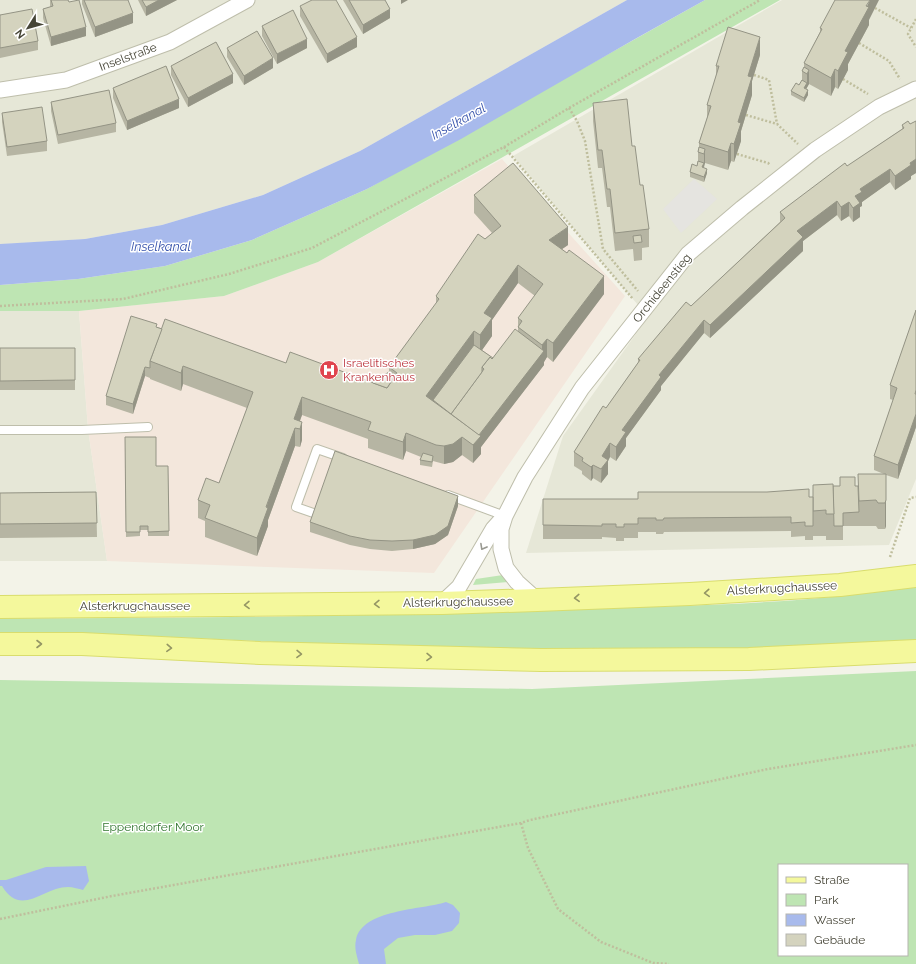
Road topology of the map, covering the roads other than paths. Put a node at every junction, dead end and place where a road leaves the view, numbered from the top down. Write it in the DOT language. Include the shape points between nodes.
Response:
graph roads {
  1 [pos="247,0"];
  2 [pos="0,90"];
  3 [pos="912,91"];
  4 [pos="148,427"];
  5 [pos="0,430"];
  6 [pos="353,462"];
  7 [pos="440,492"];
  8 [pos="505,516"];
  9 [pos="327,518"];
  10 [pos="916,576"];
  11 [pos="537,600"];
  12 [pos="442,603"];
  13 [pos="0,607"];
  14 [pos="0,644"];
  15 [pos="916,651"];
  1 -- 2 [label="street, Inselstraße" via="170,42 66,80"];
  3 -- 8 [label="street, Orchideenstieg" via="879,108 806,157 688,254 582,388 525,477"];
  4 -- 5 [label="lane"];
  6 -- 9 [label="lane" via="317,450 296,507"];
  7 -- 8 [label="lane"];
  8 -- 11 [label="street, Orchideenstieg" via="500,536 504,563 516,582"];
  8 -- 12 [label="street, Orchideenstieg, one-way" via="493,529 459,587"];
  10 -- 11 [label="main road, Alsterkrugchaussee, one-way" via="840,585"];
  11 -- 12 [label="main road, Alsterkrugchaussee"];
  12 -- 13 [label="main road, Alsterkrugchaussee, one-way"];
  14 -- 15 [label="main road, one-way" via="82,644 260,653 541,660 749,659"];
}
